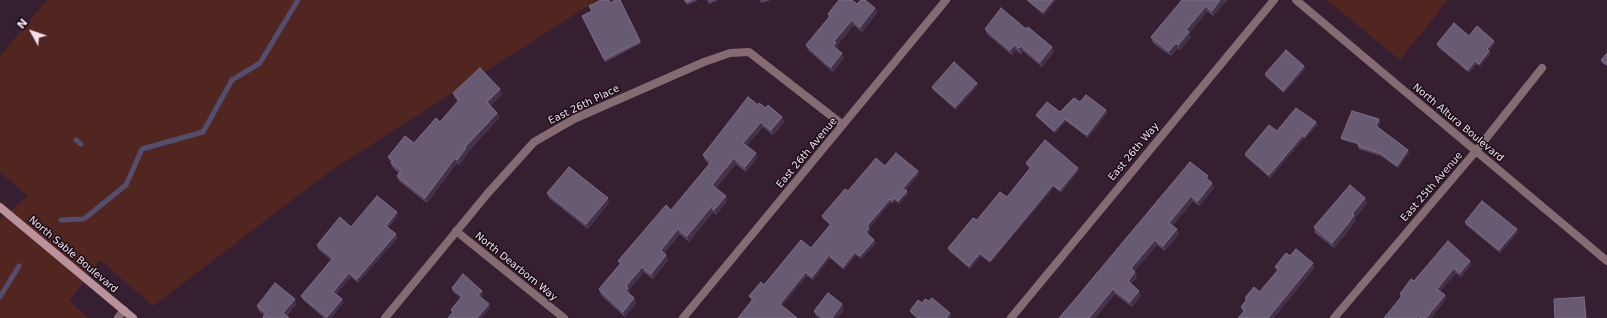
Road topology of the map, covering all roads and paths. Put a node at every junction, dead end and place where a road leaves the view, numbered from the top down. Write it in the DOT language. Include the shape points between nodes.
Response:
graph roads {
  1 [pos="946,0"];
  2 [pos="1274,0"];
  3 [pos="1296,0"];
  4 [pos="1542,68"];
  5 [pos="843,125"];
  6 [pos="1476,151"];
  7 [pos="3,209"];
  8 [pos="456,231"];
  9 [pos="1607,261"];
  10 [pos="124,310"];
  11 [pos="118,318"];
  12 [pos="133,318"];
  13 [pos="385,318"];
  14 [pos="564,318"];
  15 [pos="683,318"];
  16 [pos="1011,318"];
  17 [pos="1334,318"];
  1 -- 5 [label="street, East 26th Avenue"];
  2 -- 16 [label="street, East 26th Way"];
  3 -- 6 [label="street, North Altura Boulevard"];
  4 -- 6 [label="street, East 25th Avenue"];
  5 -- 8 [label="street, East 26th Place" via="749,52 730,53 574,119 534,142"];
  5 -- 15 [label="street, East 26th Avenue"];
  6 -- 9 [label="street, North Altura Boulevard"];
  6 -- 17 [label="street, East 25th Avenue"];
  7 -- 10 [label="street, North Sable Boulevard"];
  8 -- 13 [label="street, East 26th Place"];
  8 -- 14 [label="street, North Dearborn Way"];
  10 -- 11 [label="street"];
  10 -- 12 [label="street, North Sable Boulevard"];
}
